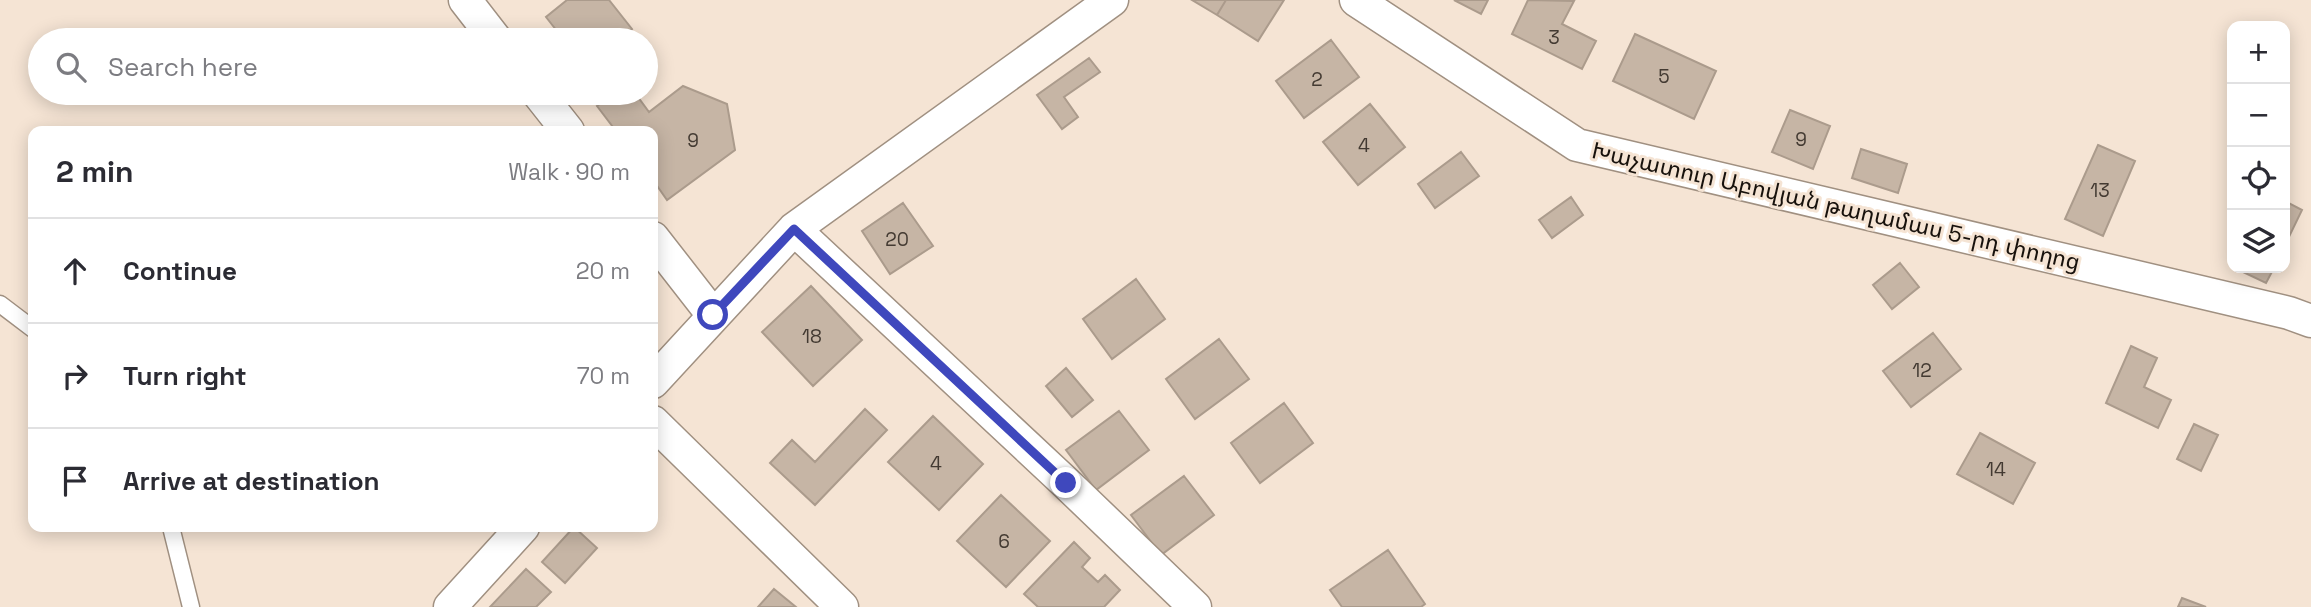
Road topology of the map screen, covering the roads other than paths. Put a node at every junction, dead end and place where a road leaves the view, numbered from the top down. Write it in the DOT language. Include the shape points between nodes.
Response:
graph roads {
  1 [pos="465,0"];
  2 [pos="1112,0"];
  3 [pos="1356,0"];
  4 [pos="487,28"];
  5 [pos="547,105"];
  6 [pos="564,126"];
  7 [pos="794,229"];
  8 [pos="658,245"];
  9 [pos="0,304"];
  10 [pos="713,315"];
  11 [pos="2311,321"];
  12 [pos="28,326"];
  13 [pos="658,376"];
  14 [pos="658,427"];
  15 [pos="172,532"];
  16 [pos="518,532"];
  17 [pos="191,607"];
  18 [pos="450,607"];
  19 [pos="842,607"];
  20 [pos="1195,607"];
  1 -- 4 [label="street"];
  2 -- 7 [label="street"];
  3 -- 11 [label="street, Խաչատուր Աբովյան թաղամաս 5-րդ փողոց" via="1577,145"];
  5 -- 6 [label="street"];
  7 -- 10 [label="street"];
  7 -- 20 [label="street"];
  8 -- 10 [label="street"];
  9 -- 12 [label="lane"];
  10 -- 13 [label="street"];
  14 -- 19 [label="street"];
  15 -- 17 [label="lane"];
  16 -- 18 [label="street"];
}
